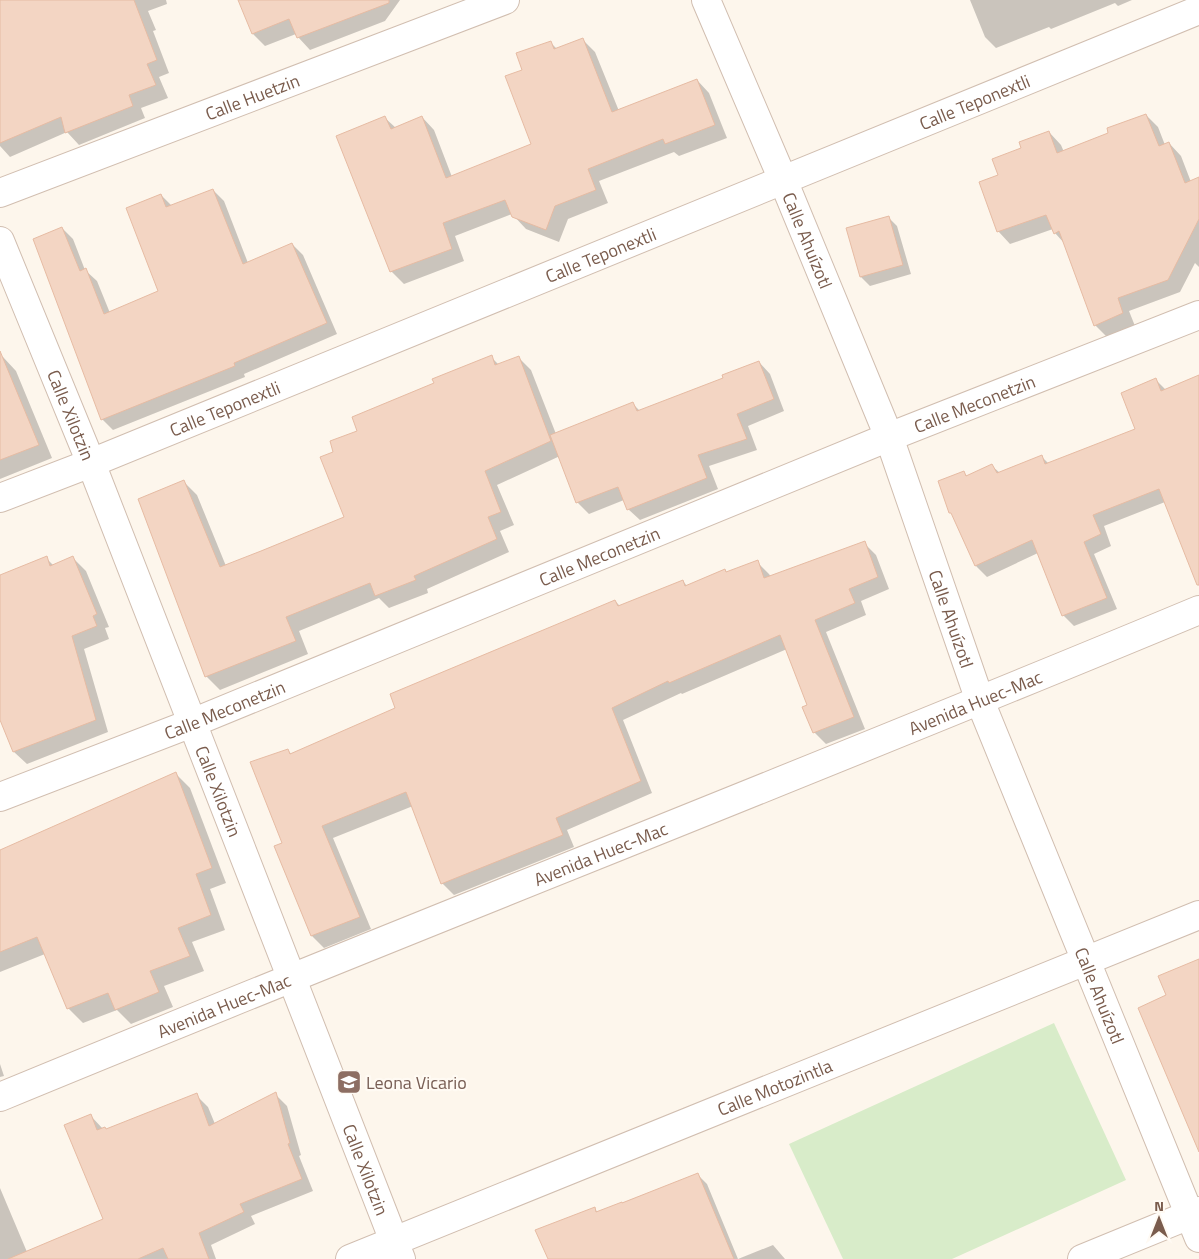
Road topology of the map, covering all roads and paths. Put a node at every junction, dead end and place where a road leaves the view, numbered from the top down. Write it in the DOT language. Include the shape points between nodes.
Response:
graph roads {
  1 [pos="505,0"];
  2 [pos="706,0"];
  3 [pos="1199,10"];
  4 [pos="783,180"];
  5 [pos="0,193"];
  6 [pos="0,241"];
  7 [pos="1199,315"];
  8 [pos="889,437"];
  9 [pos="91,463"];
  10 [pos="0,498"];
  11 [pos="1199,610"];
  12 [pos="980,701"];
  13 [pos="192,723"];
  14 [pos="0,797"];
  15 [pos="1199,915"];
  16 [pos="1085,960"];
  17 [pos="292,976"];
  18 [pos="0,1097"];
  19 [pos="1196,1221"];
  20 [pos="398,1250"];
  21 [pos="350,1259"];
  22 [pos="1082,1259"];
  1 -- 5 [label="street, Calle Huetzin"];
  2 -- 4 [label="street, Calle Ahuízotl"];
  3 -- 4 [label="street, Calle Teponextli"];
  4 -- 8 [label="street, Calle Ahuízotl"];
  4 -- 9 [label="street, Calle Teponextli"];
  6 -- 9 [label="street, Calle Xilotzin"];
  7 -- 8 [label="street, Calle Meconetzin"];
  8 -- 12 [label="street, Calle Ahuízotl"];
  8 -- 13 [label="street, Calle Meconetzin"];
  9 -- 10 [label="street, Calle Teponextli"];
  9 -- 13 [label="street, Calle Xilotzin"];
  11 -- 12 [label="street, Avenida Huec-Mac"];
  12 -- 16 [label="street, Calle Ahuízotl"];
  12 -- 17 [label="street, Avenida Huec-Mac"];
  13 -- 14 [label="street, Calle Meconetzin"];
  13 -- 17 [label="street, Calle Xilotzin"];
  15 -- 16 [label="street, Calle Motozintla"];
  16 -- 19 [label="street, Calle Ahuízotl"];
  16 -- 20 [label="street, Calle Motozintla"];
  17 -- 18 [label="street, Avenida Huec-Mac"];
  17 -- 20 [label="street, Calle Xilotzin"];
  19 -- 22 [label="street"];
  20 -- 21 [label="street, Calle Motozintla"];
}
